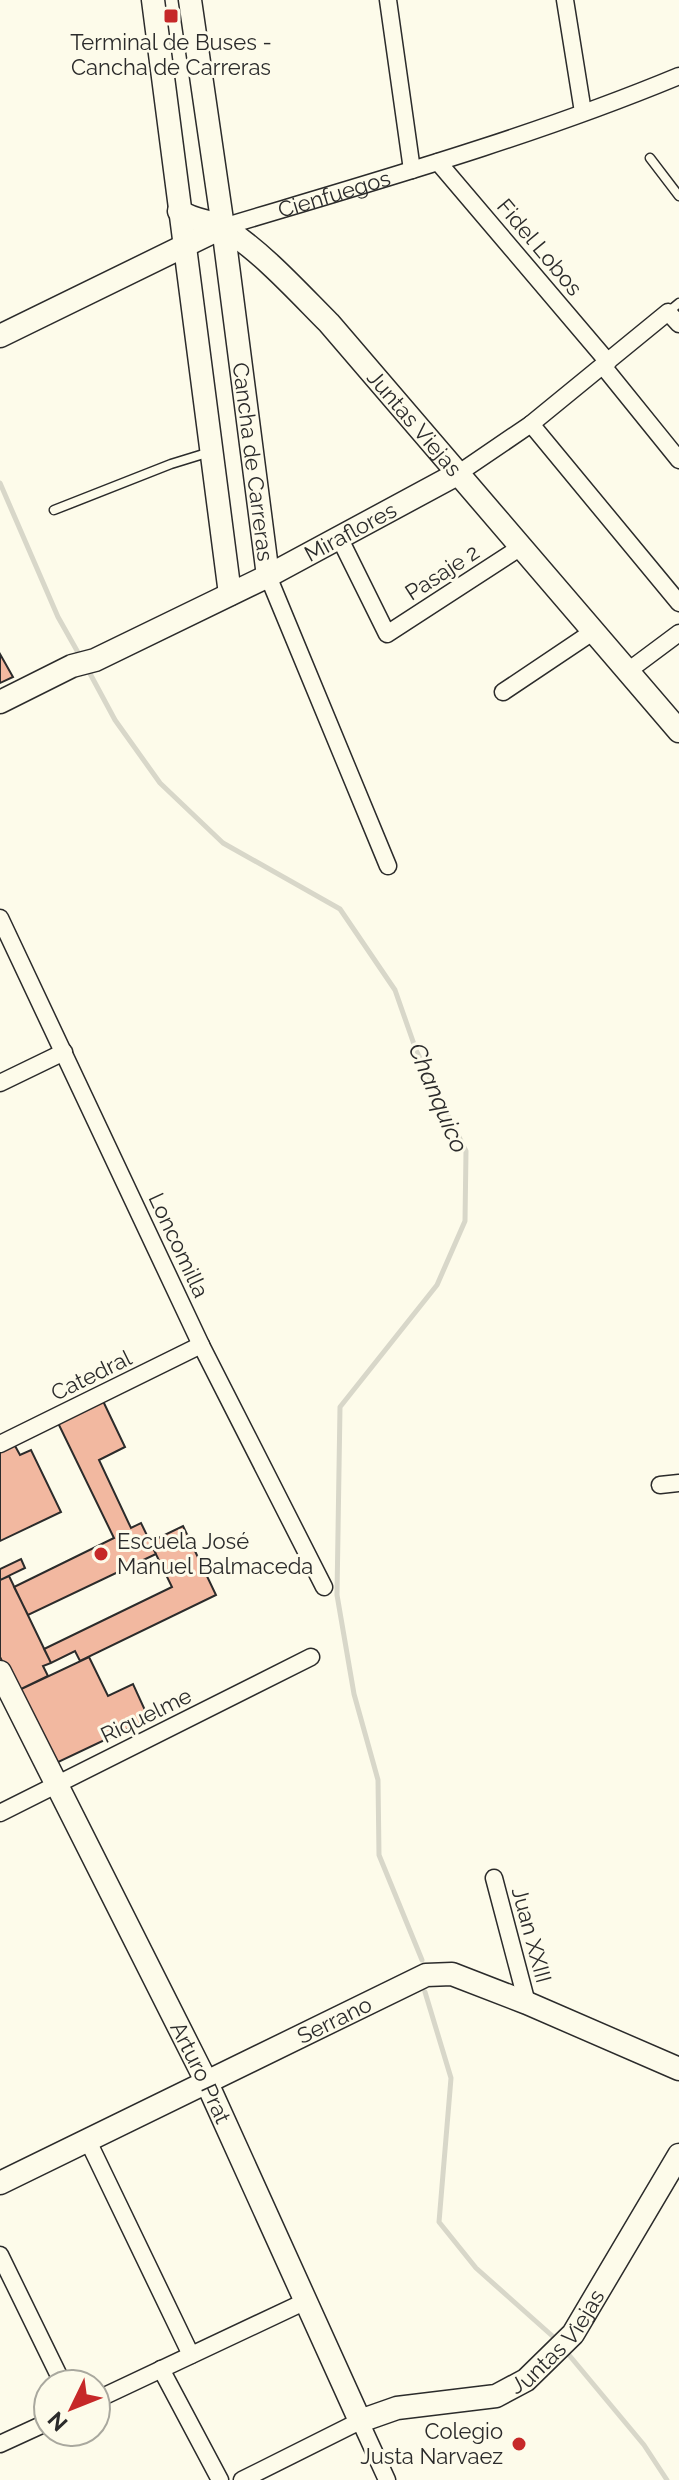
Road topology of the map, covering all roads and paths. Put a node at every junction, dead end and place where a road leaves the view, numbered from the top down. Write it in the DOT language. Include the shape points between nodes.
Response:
graph roads {
  1 [pos="153,0"];
  2 [pos="190,0"];
  3 [pos="388,0"];
  4 [pos="565,0"];
  5 [pos="679,76"];
  6 [pos="583,112"];
  7 [pos="650,158"];
  8 [pos="438,162"];
  9 [pos="412,170"];
  10 [pos="679,196"];
  11 [pos="179,211"];
  12 [pos="223,227"];
  13 [pos="184,248"];
  14 [pos="675,313"];
  15 [pos="0,336"];
  16 [pos="606,364"];
  17 [pos="531,424"];
  18 [pos="211,452"];
  19 [pos="679,460"];
  20 [pos="459,473"];
  21 [pos="54,510"];
  22 [pos="339,537"];
  23 [pos="521,547"];
  24 [pos="268,576"];
  25 [pos="230,594"];
  26 [pos="679,603"];
  27 [pos="594,631"];
  28 [pos="679,633"];
  29 [pos="628,671"];
  30 [pos="503,692"];
  31 [pos="0,702"];
  32 [pos="679,731"];
  33 [pos="388,866"];
  34 [pos="0,918"];
  35 [pos="64,1052"];
  36 [pos="0,1083"];
  37 [pos="201,1345"];
  38 [pos="0,1444"];
  39 [pos="679,1483"];
  40 [pos="660,1485"];
  41 [pos="324,1587"];
  42 [pos="311,1657"];
  43 [pos="0,1672"];
  44 [pos="55,1784"];
  45 [pos="0,1813"];
  46 [pos="494,1878"];
  47 [pos="527,2003"];
  48 [pos="679,2069"];
  49 [pos="207,2083"];
  50 [pos="88,2141"];
  51 [pos="679,2155"];
  52 [pos="0,2183"];
  53 [pos="0,2255"];
  54 [pos="304,2302"];
  55 [pos="191,2355"];
  56 [pos="55,2368"];
  57 [pos="161,2369"];
  58 [pos="112,2392"];
  59 [pos="360,2421"];
  60 [pos="32,2429"];
  61 [pos="0,2444"];
  62 [pos="220,2480"];
  63 [pos="242,2480"];
  64 [pos="387,2480"];
  1 -- 11 [label="street, Cancha de Carreras"];
  2 -- 12 [label="street, Cancha de Carreras"];
  3 -- 9 [label="street"];
  4 -- 6 [label="street"];
  5 -- 6 [label="street, Cienfuegos"];
  6 -- 8 [label="street, Cienfuegos"];
  7 -- 10 [label="lane"];
  8 -- 9 [label="street, Cienfuegos"];
  8 -- 16 [label="street, Fidel Lobos"];
  9 -- 12 [label="street, Cienfuegos"];
  11 -- 12 [label="street"];
  11 -- 13 [label="street, Cancha de Carreras"];
  12 -- 13 [label="street, Cienfuegos"];
  12 -- 20 [label="street, Juntas Viejas" via="329,323"];
  12 -- 24 [label="street, Cancha de Carreras"];
  13 -- 15 [label="street, Cienfuegos"];
  13 -- 18 [label="street, Cancha de Carreras"];
  14 -- 16 [label="street, Miraflores"];
  16 -- 17 [label="street, Miraflores"];
  16 -- 19 [label="street, Fidel Lobos"];
  17 -- 20 [label="street, Miraflores"];
  17 -- 26 [label="street"];
  18 -- 21 [label="lane"];
  18 -- 25 [label="street, Cancha de Carreras"];
  20 -- 22 [label="street, Miraflores"];
  20 -- 23 [label="street, Juntas Viejas"];
  22 -- 23 [label="street, Pasaje 2" via="387,634"];
  22 -- 24 [label="street, Miraflores"];
  23 -- 27 [label="street, Juntas Viejas"];
  24 -- 25 [label="street, Miraflores"];
  24 -- 33 [label="street, Cancha de Carreras"];
  25 -- 31 [label="street, Miraflores"];
  27 -- 29 [label="street, Juntas Viejas"];
  27 -- 30 [label="street"];
  28 -- 29 [label="street"];
  29 -- 32 [label="street, Juntas Viejas"];
  34 -- 35 [label="street, Loncomilla"];
  35 -- 36 [label="street"];
  35 -- 37 [label="street, Loncomilla"];
  37 -- 38 [label="street, Catedral"];
  37 -- 41 [label="street, Loncomilla"];
  39 -- 40 [label="street"];
  42 -- 44 [label="street, Riquelme"];
  43 -- 44 [label="street, Arturo Prat"];
  44 -- 45 [label="street, Riquelme"];
  44 -- 49 [label="street, Arturo Prat"];
  46 -- 47 [label="street, Juan XXIII"];
  47 -- 48 [label="street, Serrano"];
  47 -- 49 [label="street, Serrano" via="452,1974 426,1975"];
  49 -- 50 [label="street, Serrano"];
  49 -- 54 [label="street, Arturo Prat"];
  50 -- 52 [label="street, Serrano"];
  50 -- 55 [label="street"];
  51 -- 59 [label="street, Juntas Viejas" via="573,2334 518,2386 496,2396 386,2410"];
  53 -- 56 [label="street"];
  54 -- 55 [label="street"];
  54 -- 59 [label="street, Arturo Prat"];
  55 -- 57 [label="street"];
  57 -- 58 [label="street"];
  57 -- 62 [label="street"];
  59 -- 63 [label="street"];
  59 -- 64 [label="street, Arturo Prat"];
  60 -- 61 [label="street"];
}
